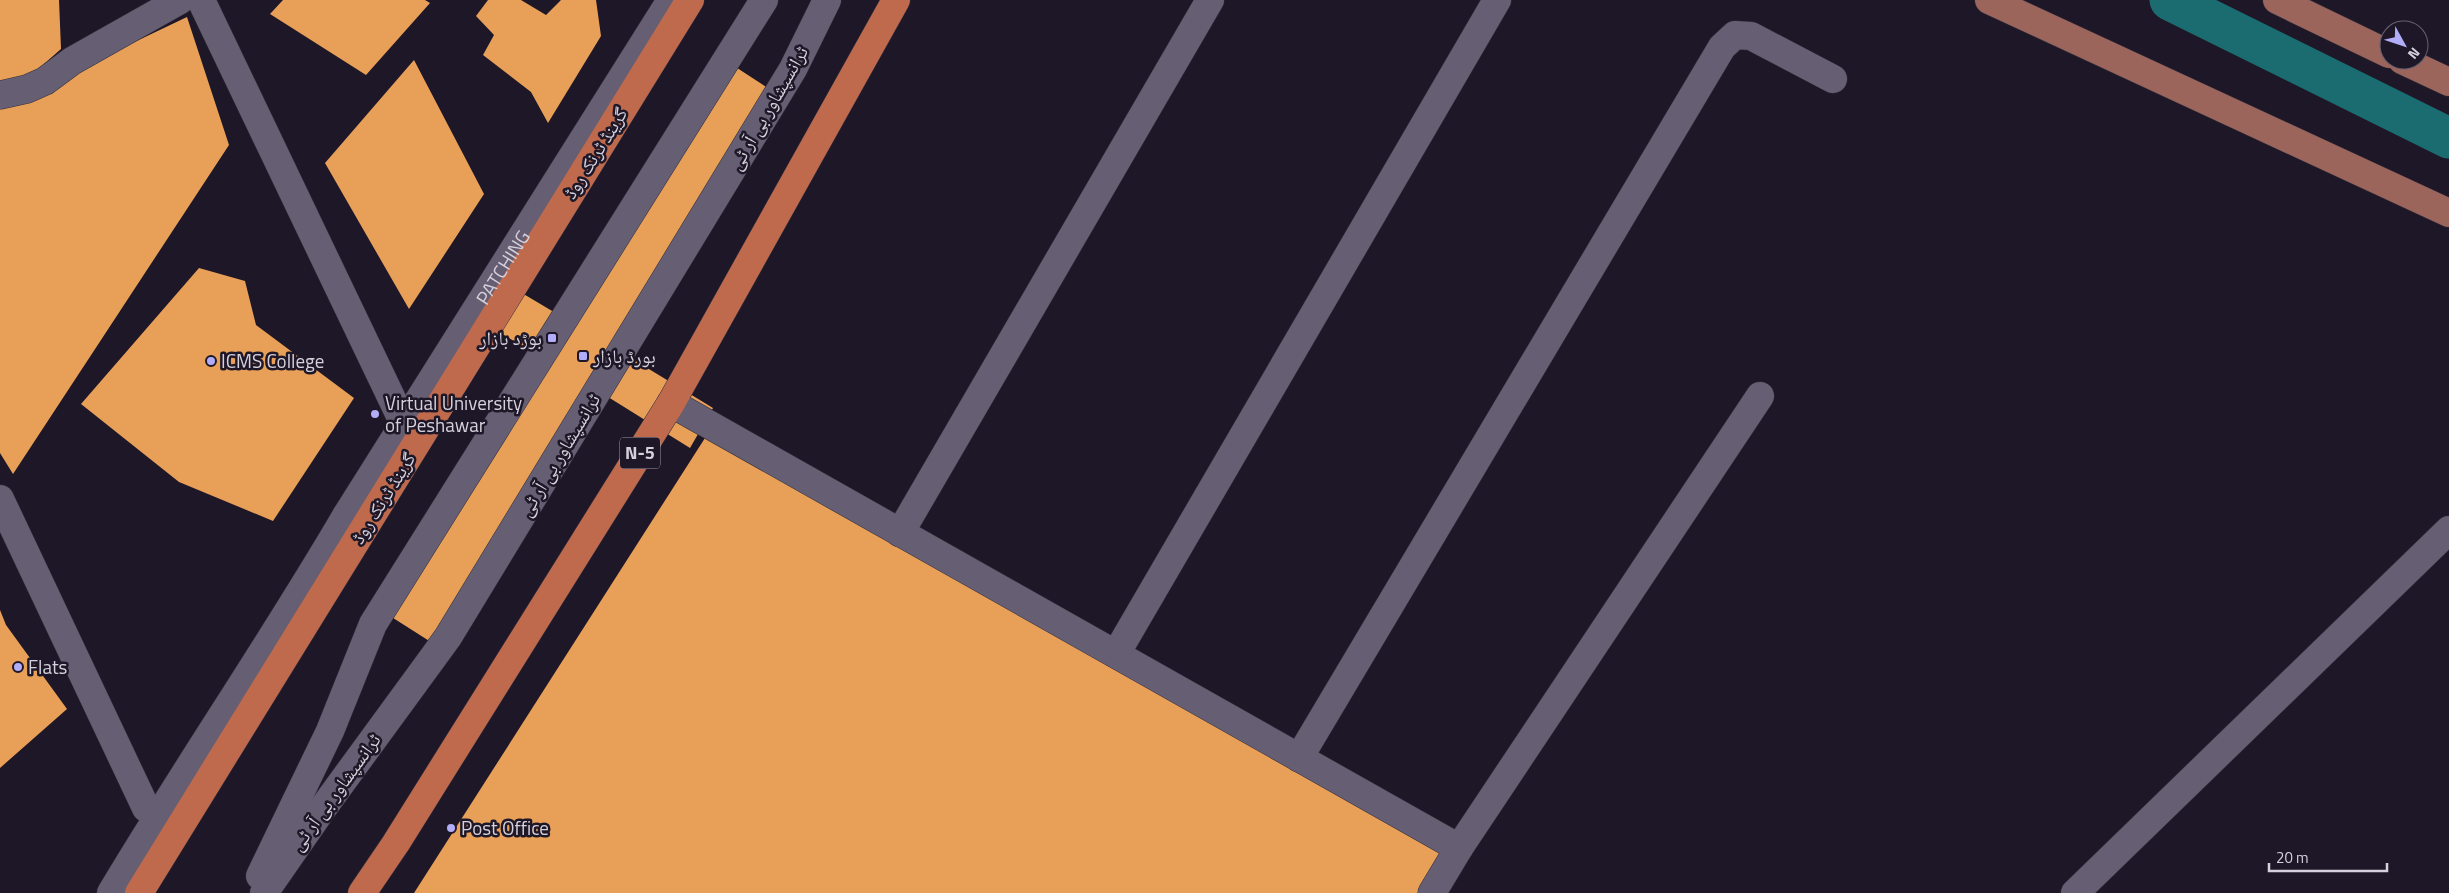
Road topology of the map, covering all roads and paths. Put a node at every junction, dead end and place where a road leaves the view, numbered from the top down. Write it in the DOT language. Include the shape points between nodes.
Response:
graph roads {
  1 [pos="180,0"];
  2 [pos="201,0"];
  3 [pos="671,0"];
  4 [pos="690,0"];
  5 [pos="764,0"];
  6 [pos="827,0"];
  7 [pos="896,0"];
  8 [pos="1210,0"];
  9 [pos="1497,0"];
  10 [pos="1989,0"];
  11 [pos="2277,0"];
  12 [pos="2379,49"];
  13 [pos="2423,70"];
  14 [pos="1833,80"];
  15 [pos="2449,82"];
  16 [pos="0,96"];
  17 [pos="2449,214"];
  18 [pos="1760,396"];
  19 [pos="671,404"];
  20 [pos="404,424"];
  21 [pos="0,499"];
  22 [pos="355,523"];
  23 [pos="2449,530"];
  24 [pos="900,532"];
  25 [pos="1116,654"];
  26 [pos="1299,758"];
  27 [pos="146,808"];
  28 [pos="1459,848"];
  29 [pos="111,893"];
  30 [pos="139,893"];
  31 [pos="251,893"];
  32 [pos="264,893"];
  33 [pos="362,893"];
  34 [pos="1432,893"];
  35 [pos="2075,893"];
  1 -- 16 [label="street" via="72,61 46,81 27,90"];
  2 -- 20 [label="street"];
  3 -- 20 [label="street, PATCHING"];
  4 -- 22 [label="highway, گرینڈ ٹرنک روڈ"];
  5 -- 31 [label="street, ٹرانسپشاور بی آر ٹی" via="373,624 330,731"];
  6 -- 32 [label="street, ٹرانسپشاور بی آر ٹی" via="793,69 448,638"];
  7 -- 19 [label="highway, N-5"];
  8 -- 24 [label="street"];
  9 -- 25 [label="street"];
  10 -- 17 [label="main road"];
  11 -- 12 [label="main road"];
  13 -- 15 [label="main road"];
  14 -- 26 [label="street" via="1751,36 1735,35 1722,47"];
  18 -- 28 [label="street"];
  19 -- 24 [label="street"];
  19 -- 33 [label="highway, N-5"];
  20 -- 22 [label="street, PATCHING"];
  21 -- 27 [label="street"];
  22 -- 29 [label="street, PATCHING" via="303,590"];
  22 -- 30 [label="highway, گرینڈ ٹرنک روڈ"];
  23 -- 35 [label="street"];
  24 -- 25 [label="street"];
  25 -- 26 [label="street"];
  26 -- 28 [label="street"];
  28 -- 34 [label="street"];
}
